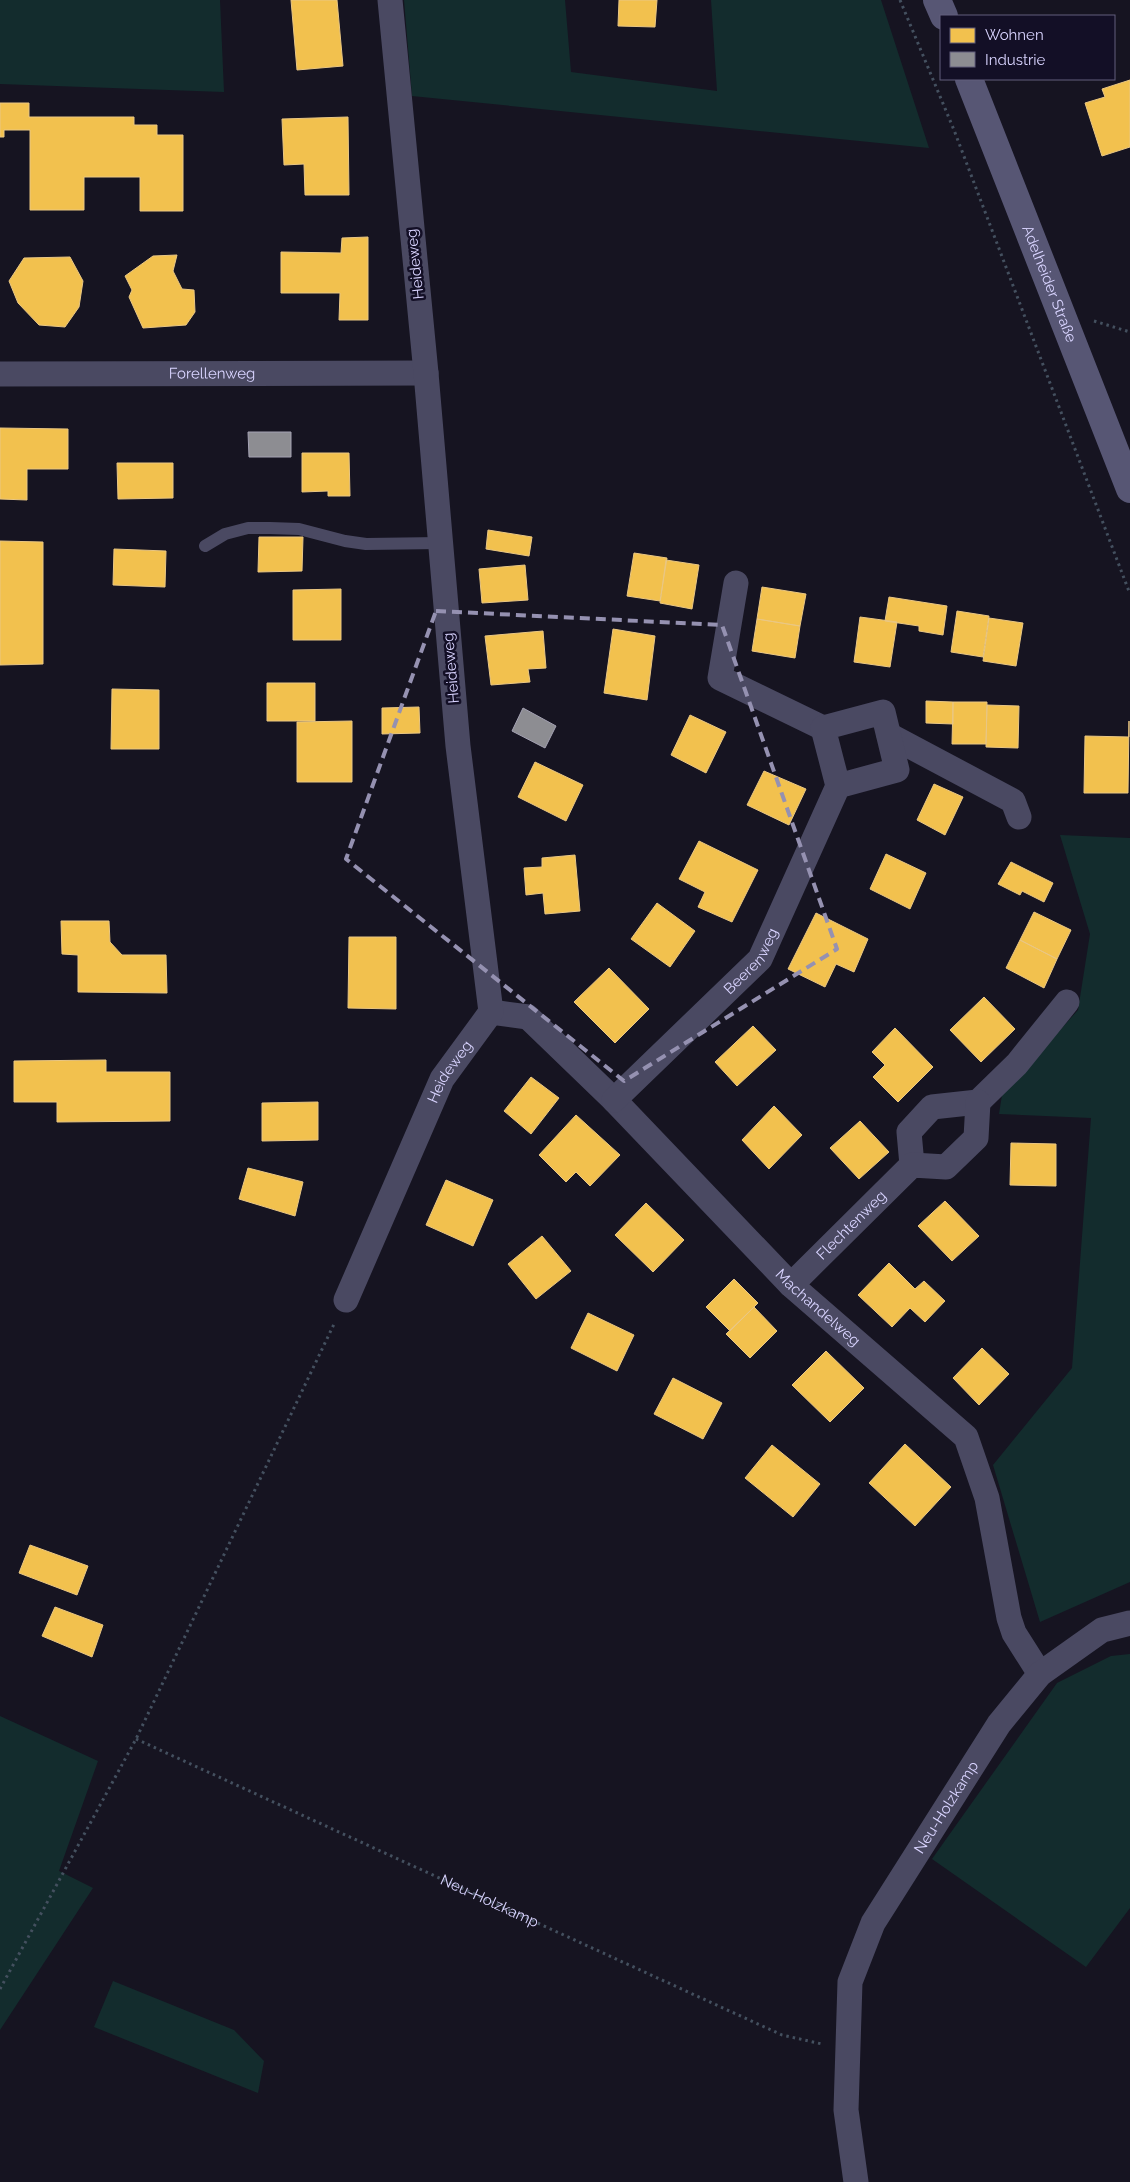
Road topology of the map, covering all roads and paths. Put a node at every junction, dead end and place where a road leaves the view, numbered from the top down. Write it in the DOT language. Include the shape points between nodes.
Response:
graph roads {
  1 [pos="390,0"];
  2 [pos="900,0"];
  3 [pos="937,0"];
  4 [pos="944,15"];
  5 [pos="969,80"];
  6 [pos="426,373"];
  7 [pos="0,374"];
  8 [pos="1130,489"];
  9 [pos="440,543"];
  10 [pos="205,546"];
  11 [pos="736,583"];
  12 [pos="1130,594"];
  13 [pos="823,728"];
  14 [pos="888,736"];
  15 [pos="838,786"];
  16 [pos="1019,817"];
  17 [pos="1067,1002"];
  18 [pos="491,1012"];
  19 [pos="614,1100"];
  20 [pos="978,1102"];
  21 [pos="912,1165"];
  22 [pos="792,1285"];
  23 [pos="346,1300"];
  24 [pos="1130,1623"];
  25 [pos="1040,1674"];
  26 [pos="136,1739"];
  27 [pos="0,1989"];
  28 [pos="847,2050"];
  29 [pos="856,2182"];
  1 -- 6 [label="street, Heideweg"];
  2 -- 12 [label="path" via="954,130"];
  3 -- 4 [label="street"];
  5 -- 8 [label="street, Adelheider Straße"];
  6 -- 7 [label="street, Forellenweg"];
  6 -- 9 [label="street, Heideweg"];
  9 -- 10 [label="lane" via="366,544 299,528 248,528 225,534"];
  9 -- 18 [label="street, Heideweg" via="458,746"];
  11 -- 13 [label="street" via="720,678"];
  13 -- 14 [label="street" via="883,712"];
  13 -- 15 [label="street"];
  14 -- 15 [label="street" via="898,770"];
  14 -- 16 [label="street" via="1013,801"];
  15 -- 19 [label="street, Beerenweg" via="760,959"];
  17 -- 20 [label="street" via="1017,1064"];
  18 -- 19 [label="street, Machandelweg" via="528,1017"];
  18 -- 23 [label="street, Heideweg" via="442,1079"];
  19 -- 22 [label="street, Machandelweg"];
  20 -- 21 [label="street" via="976,1138 946,1167"];
  20 -- 21 [label="street" via="932,1107 909,1132"];
  21 -- 22 [label="street, Flechtenweg"];
  22 -- 25 [label="street, Machandelweg" via="966,1437 988,1498 1009,1618 1014,1633"];
  23 -- 26 [label="path"];
  24 -- 25 [label="street, Neu-Holzkamp" via="1102,1630"];
  25 -- 28 [label="street, Neu-Holzkamp" via="999,1724 873,1923 850,1982"];
  26 -- 27 [label="path"];
  26 -- 28 [label="path, Neu-Holzkamp" via="782,2035"];
  28 -- 29 [label="street, Neu-Holzkamp" via="846,2110"];
}
